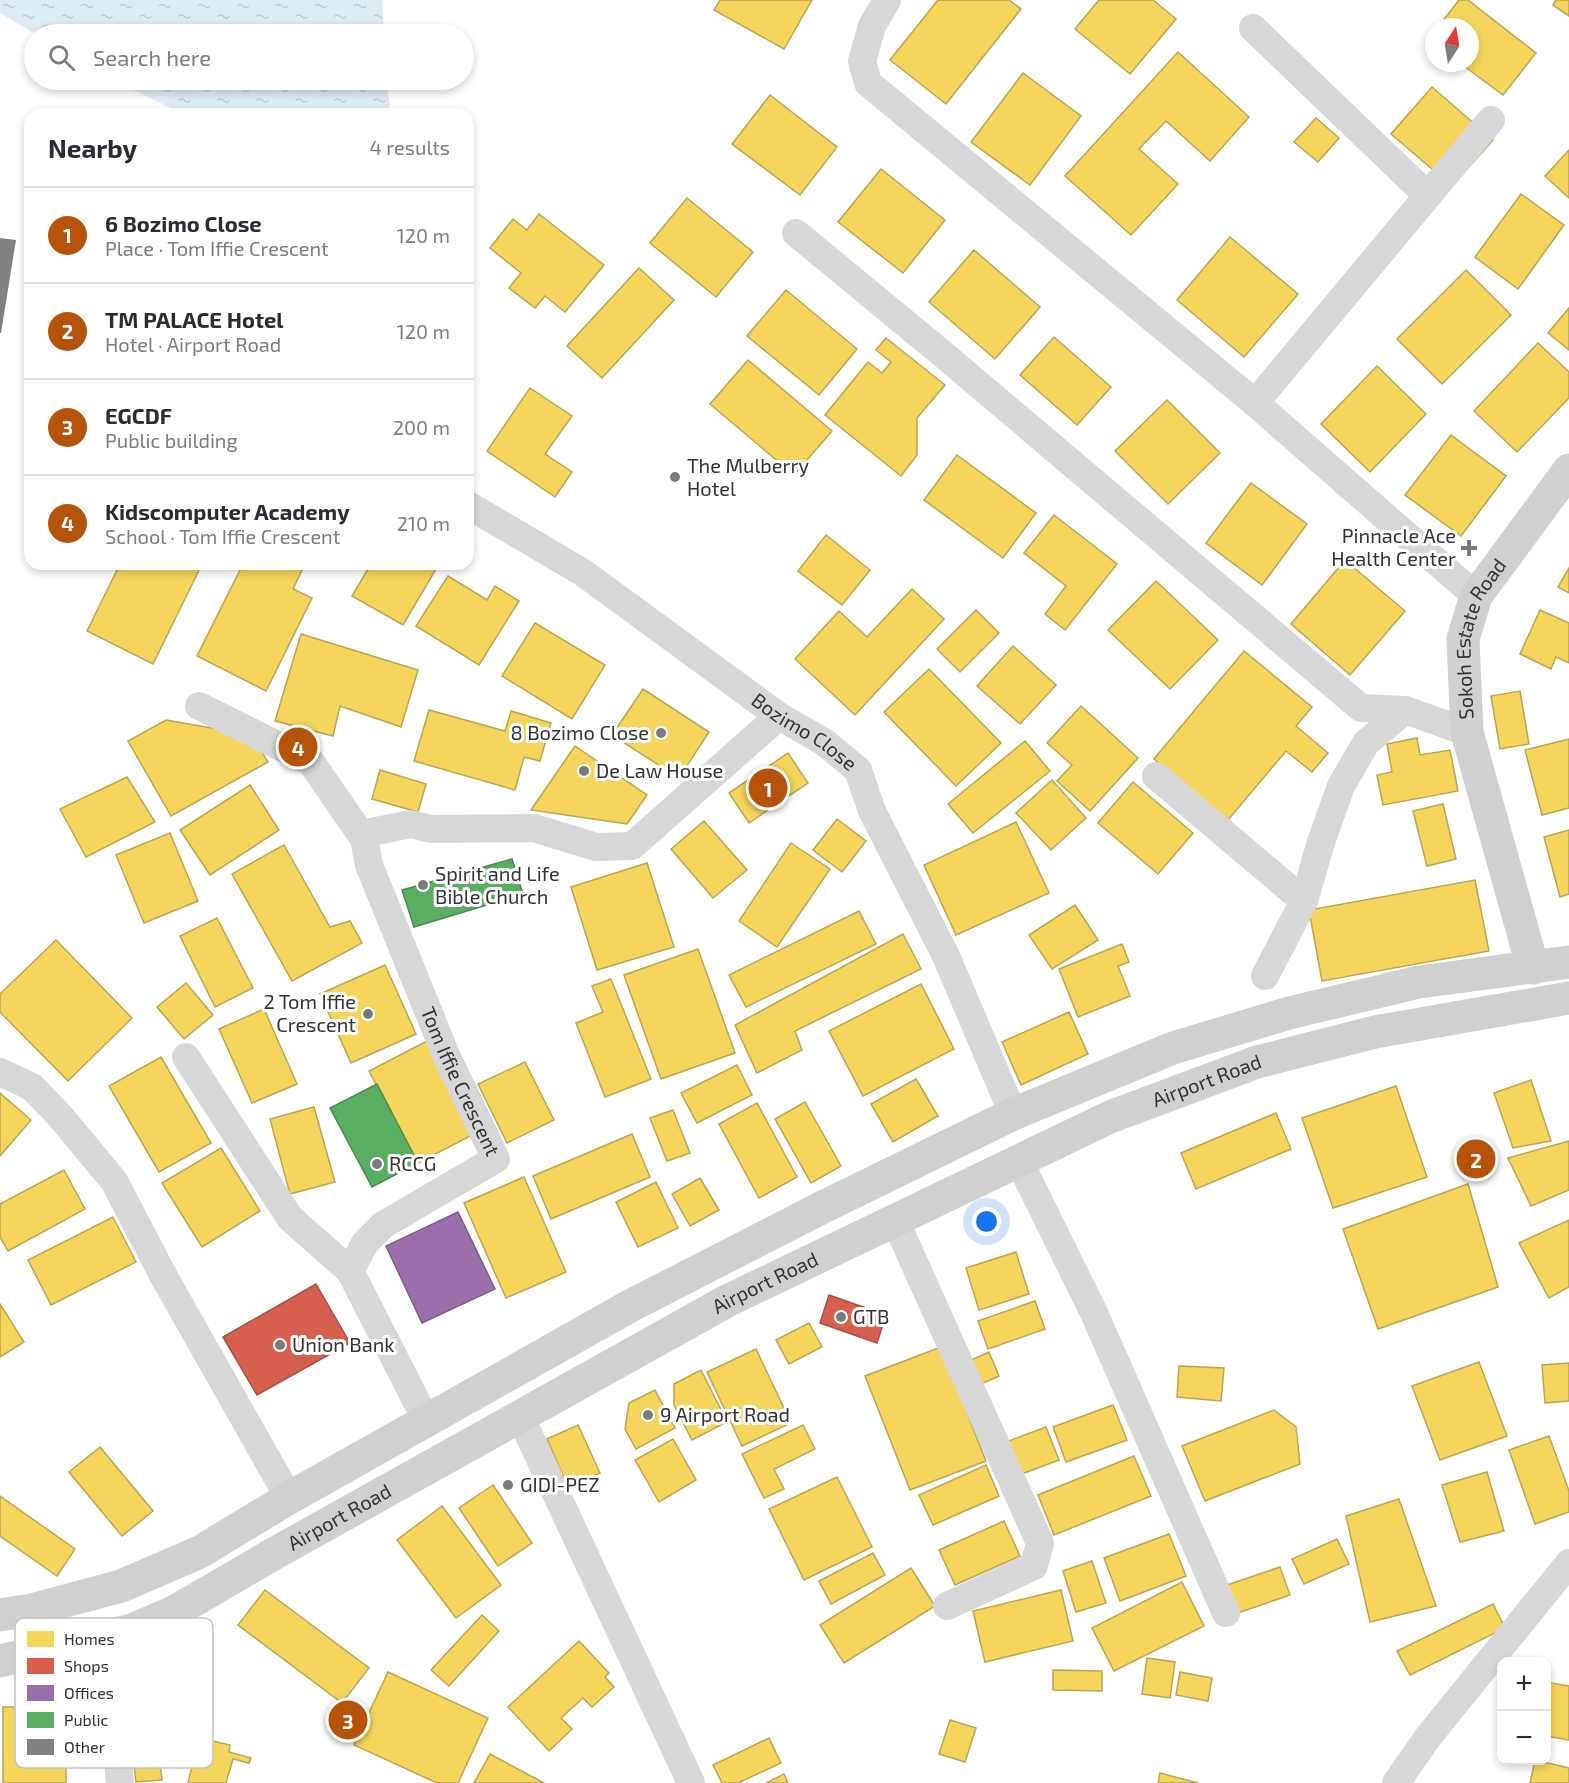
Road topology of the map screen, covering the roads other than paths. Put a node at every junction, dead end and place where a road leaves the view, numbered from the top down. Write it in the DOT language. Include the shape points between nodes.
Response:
graph roads {
  1 [pos="887,0"];
  2 [pos="1253,28"];
  3 [pos="1491,120"];
  4 [pos="1427,195"];
  5 [pos="796,233"];
  6 [pos="1255,403"];
  7 [pos="1569,471"];
  8 [pos="474,509"];
  9 [pos="1476,596"];
  10 [pos="199,706"];
  11 [pos="1405,710"];
  12 [pos="779,716"];
  13 [pos="1467,732"];
  14 [pos="1156,776"];
  15 [pos="364,839"];
  16 [pos="1304,901"];
  17 [pos="1569,962"];
  18 [pos="1533,968"];
  19 [pos="1265,976"];
  20 [pos="1569,998"];
  21 [pos="186,1057"];
  22 [pos="0,1072"];
  23 [pos="1013,1114"];
  24 [pos="1019,1161"];
  25 [pos="821,1208"];
  26 [pos="895,1220"];
  27 [pos="842,1246"];
  28 [pos="350,1271"];
  29 [pos="520,1416"];
  30 [pos="426,1420"];
  31 [pos="289,1498"];
  32 [pos="1569,1563"];
  33 [pos="947,1606"];
  34 [pos="1226,1613"];
  35 [pos="0,1615"];
  36 [pos="160,1618"];
  37 [pos="15,1658"];
  38 [pos="0,1661"];
  39 [pos="119,1768"];
  40 [pos="120,1783"];
  41 [pos="691,1783"];
  42 [pos="1395,1783"];
  1 -- 6 [label="street" via="872,26 862,61 868,83"];
  2 -- 4 [label="street"];
  3 -- 4 [label="street"];
  4 -- 6 [label="street"];
  5 -- 11 [label="street" via="1361,708"];
  6 -- 9 [label="street"];
  7 -- 9 [label="main road, Sokoh Estate Road"];
  8 -- 12 [label="street, Bozimo Close" via="582,572"];
  9 -- 13 [label="main road, Sokoh Estate Road" via="1463,639"];
  10 -- 15 [label="street, Tom Iffie Crescent" via="311,762"];
  11 -- 13 [label="street"];
  11 -- 16 [label="street" via="1366,743 1341,786"];
  12 -- 15 [label="street" via="632,846 596,847 534,828 431,829 411,824 371,832"];
  12 -- 23 [label="street, Bozimo Close" via="824,742 858,770 872,811 946,956"];
  13 -- 18 [label="main road, Sokoh Estate Road"];
  14 -- 16 [label="street"];
  15 -- 28 [label="street, Tom Iffie Crescent" via="369,865 446,1055 496,1159 383,1225 365,1243"];
  16 -- 19 [label="street"];
  17 -- 18 [label="main road, Airport Road"];
  18 -- 23 [label="main road, Airport Road" via="1419,982 1289,1013 1173,1048"];
  20 -- 24 [label="main road, Airport Road" via="1375,1032 1257,1062 1110,1117"];
  21 -- 28 [label="street" via="290,1218"];
  22 -- 31 [label="street" via="32,1088 114,1181"];
  23 -- 25 [label="main road, Airport Road"];
  24 -- 26 [label="main road, Airport Road"];
  24 -- 34 [label="street" via="1099,1323"];
  25 -- 27 [label="main road"];
  25 -- 30 [label="main road, Airport Road" via="630,1306"];
  26 -- 27 [label="main road, Airport Road"];
  26 -- 33 [label="street" via="1040,1543 1034,1566"];
  27 -- 29 [label="main road, Airport Road" via="727,1301"];
  28 -- 30 [label="street"];
  29 -- 36 [label="main road, Airport Road"];
  29 -- 41 [label="street"];
  30 -- 31 [label="main road, Airport Road"];
  31 -- 35 [label="main road, Airport Road" via="200,1552 121,1587"];
  32 -- 42 [label="street"];
  37 -- 38 [label="main road, Airport Road"];
  39 -- 40 [label="street"];
}
